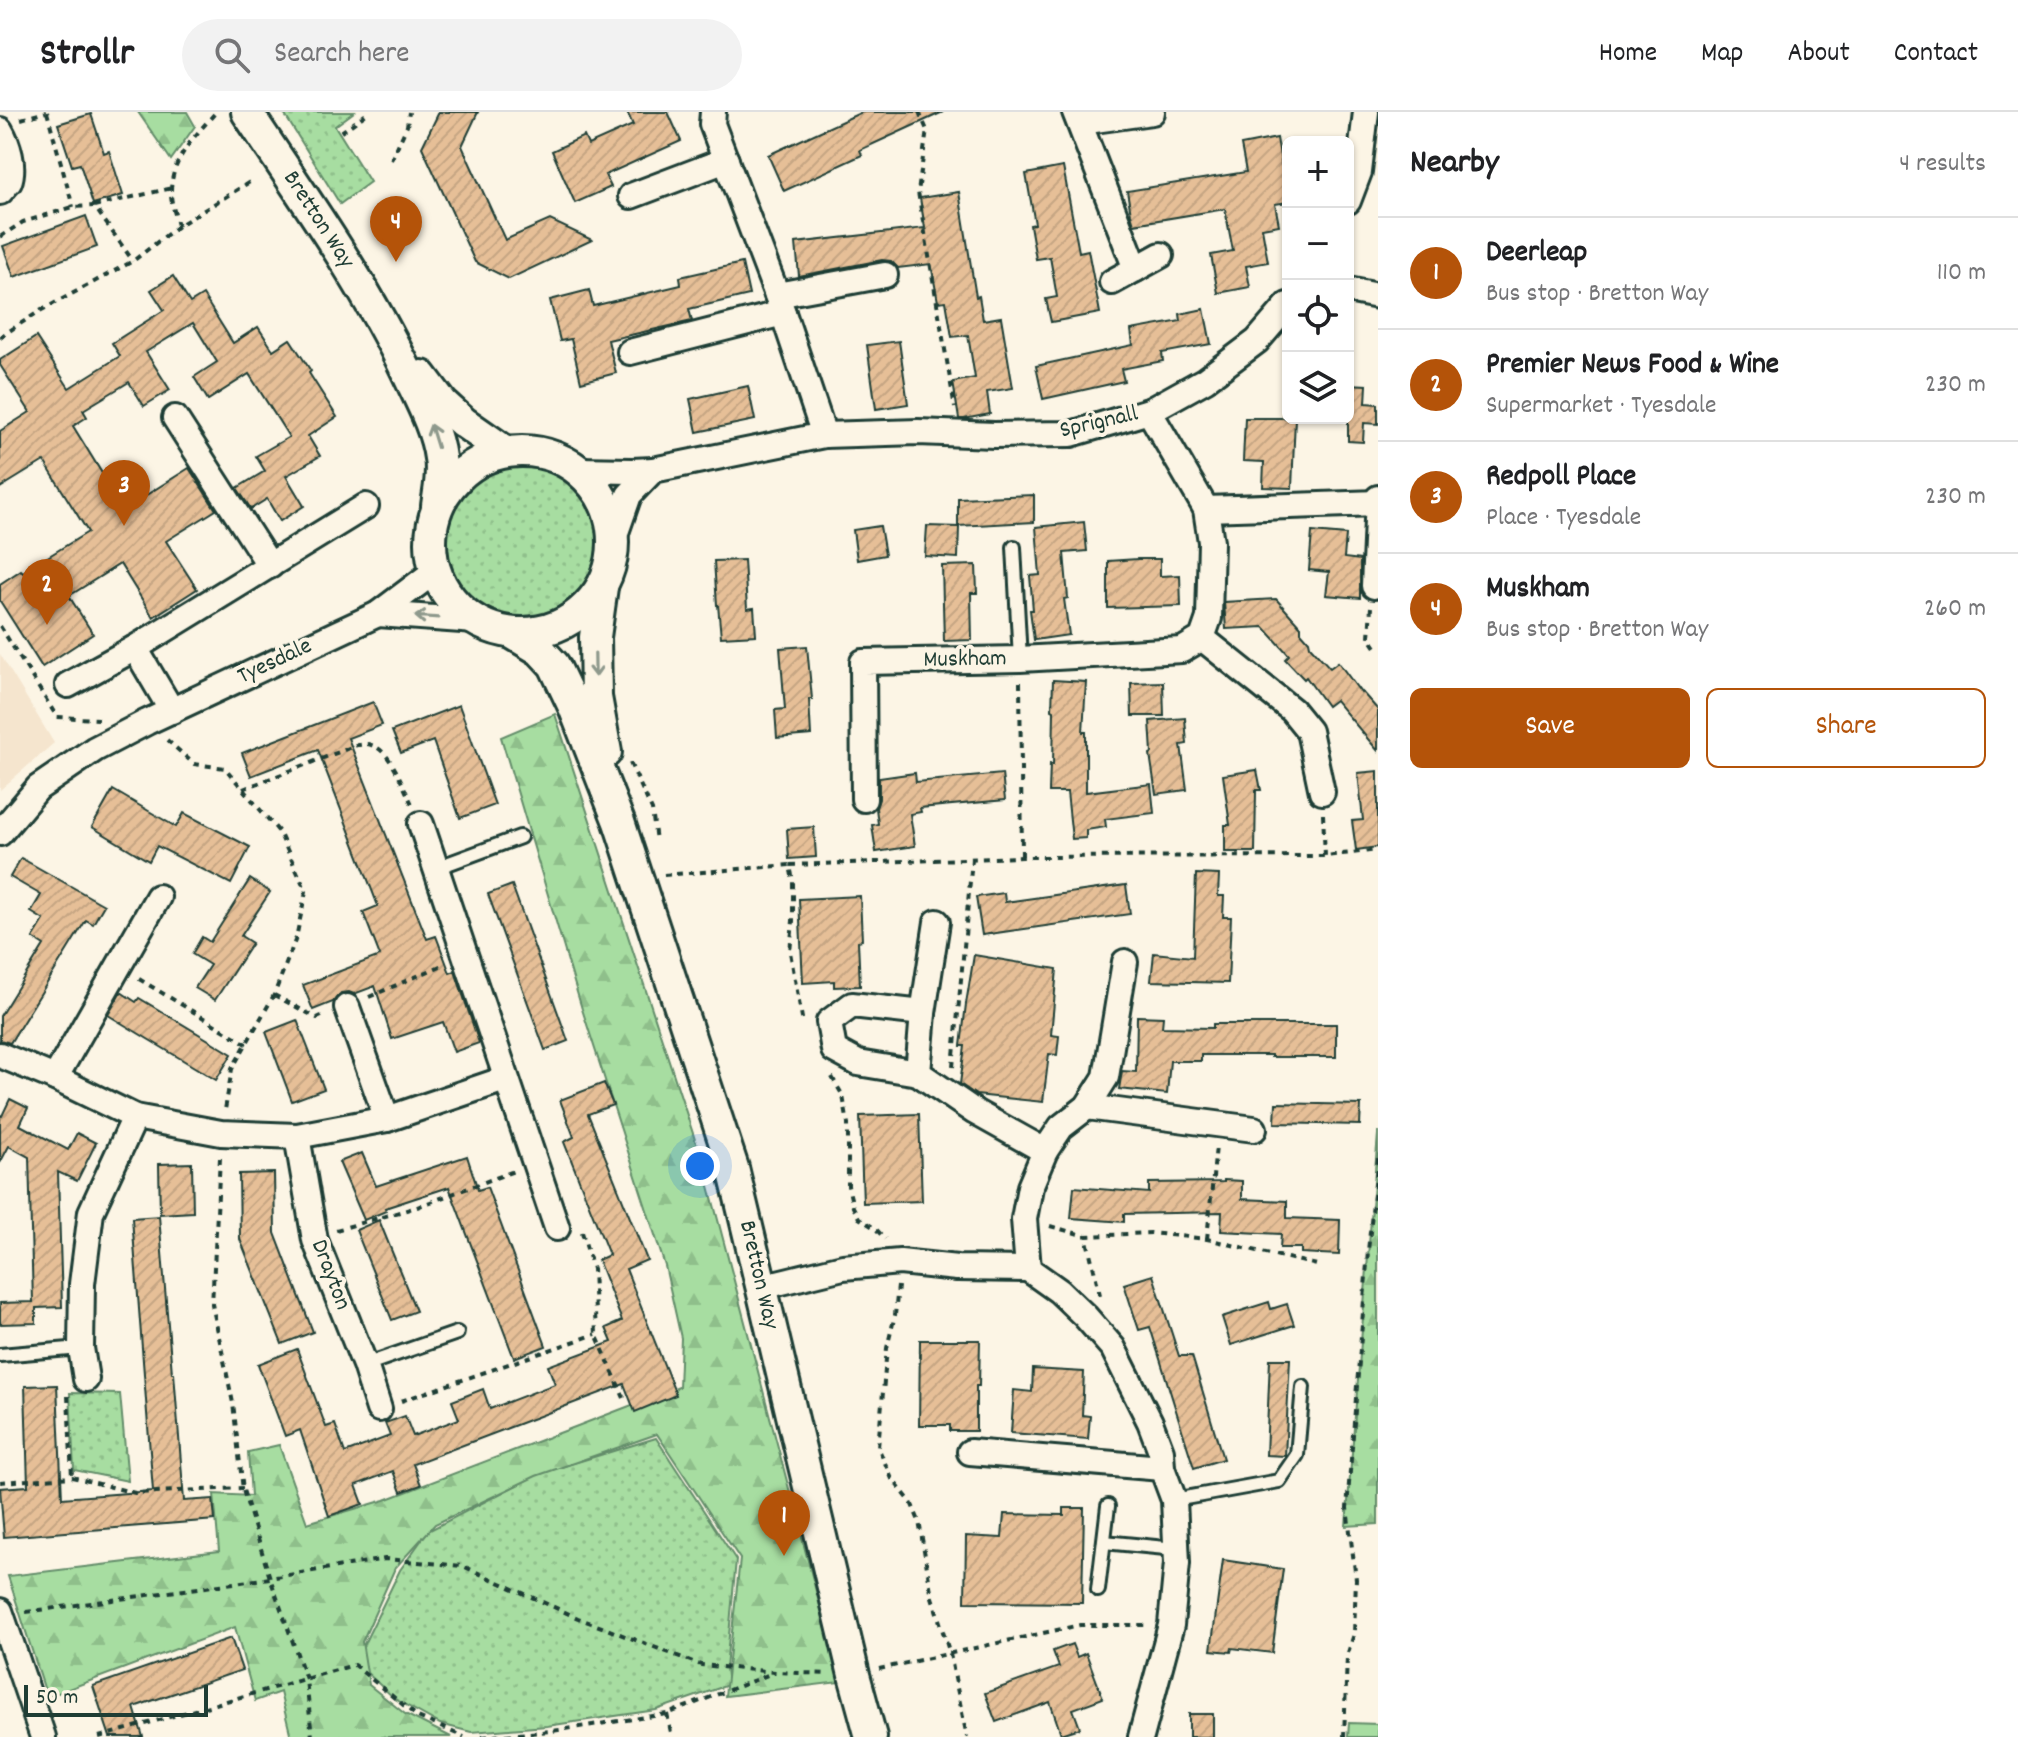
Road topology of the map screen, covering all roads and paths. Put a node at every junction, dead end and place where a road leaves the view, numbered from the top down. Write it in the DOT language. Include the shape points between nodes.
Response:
graph roads {
  1 [pos="47,112"];
  2 [pos="247,112"];
  3 [pos="369,112"];
  4 [pos="409,112"];
  5 [pos="713,112"];
  6 [pos="919,112"];
  7 [pos="1152,112"];
  8 [pos="1366,112"];
  9 [pos="213,113"];
  10 [pos="1078,117"];
  11 [pos="0,130"];
  12 [pos="341,132"];
  13 [pos="391,160"];
  14 [pos="726,160"];
  15 [pos="253,180"];
  16 [pos="1354,185"];
  17 [pos="172,188"];
  18 [pos="0,192"];
  19 [pos="631,196"];
  20 [pos="94,206"];
  21 [pos="73,207"];
  22 [pos="178,226"];
  23 [pos="0,237"];
  24 [pos="1161,255"];
  25 [pos="133,261"];
  26 [pos="1136,269"];
  27 [pos="885,275"];
  28 [pos="1112,282"];
  29 [pos="1354,291"];
  30 [pos="1378,296"];
  31 [pos="780,304"];
  32 [pos="1282,312"];
  33 [pos="387,329"];
  34 [pos="0,337"];
  35 [pos="630,352"];
  36 [pos="1149,411"];
  37 [pos="175,418"];
  38 [pos="959,434"];
  39 [pos="824,435"];
  40 [pos="506,452"];
  41 [pos="578,470"];
  42 [pos="653,470"];
  43 [pos="1378,500"];
  44 [pos="366,506"];
  45 [pos="1206,509"];
  46 [pos="436,512"];
  47 [pos="614,538"];
  48 [pos="1014,547"];
  49 [pos="270,566"];
  50 [pos="435,571"];
  51 [pos="1374,586"];
  52 [pos="602,587"];
  53 [pos="378,614"];
  54 [pos="476,621"];
  55 [pos="512,633"];
  56 [pos="1202,638"];
  57 [pos="135,648"];
  58 [pos="1378,650"];
  59 [pos="1020,659"];
  60 [pos="68,685"];
  61 [pos="172,711"];
  62 [pos="147,722"];
  63 [pos="625,753"];
  64 [pos="243,789"];
  65 [pos="1322,792"];
  66 [pos="864,799"];
  67 [pos="619,822"];
  68 [pos="421,824"];
  69 [pos="0,833"];
  70 [pos="520,837"];
  71 [pos="657,849"];
  72 [pos="1378,850"];
  73 [pos="1325,856"];
  74 [pos="1022,857"];
  75 [pos="972,859"];
  76 [pos="790,865"];
  77 [pos="436,868"];
  78 [pos="661,875"];
  79 [pos="158,897"];
  80 [pos="937,922"];
  81 [pos="466,955"];
  82 [pos="1125,962"];
  83 [pos="118,966"];
  84 [pos="274,995"];
  85 [pos="347,1007"];
  86 [pos="923,1013"];
  87 [pos="805,1030"];
  88 [pos="247,1044"];
  89 [pos="0,1055"];
  90 [pos="828,1069"];
  91 [pos="918,1073"];
  92 [pos="55,1078"];
  93 [pos="505,1079"];
  94 [pos="950,1095"];
  95 [pos="1087,1107"];
  96 [pos="135,1117"];
  97 [pos="387,1119"];
  98 [pos="1219,1124"];
  99 [pos="1254,1129"];
  100 [pos="221,1133"];
  101 [pos="297,1136"];
  102 [pos="1045,1151"];
  103 [pos="1378,1156"];
  104 [pos="535,1164"];
  105 [pos="1024,1219"];
  106 [pos="557,1228"];
  107 [pos="314,1236"];
  108 [pos="1086,1236"];
  109 [pos="1207,1239"];
  110 [pos="900,1262"];
  111 [pos="1317,1265"];
  112 [pos="1028,1269"];
  113 [pos="761,1287"];
  114 [pos="1103,1306"];
  115 [pos="457,1333"];
  116 [pos="596,1334"];
  117 [pos="81,1348"];
  118 [pos="0,1355"];
  119 [pos="365,1365"];
  120 [pos="86,1379"];
  121 [pos="1303,1387"];
  122 [pos="624,1398"];
  123 [pos="379,1409"];
  124 [pos="970,1452"];
  125 [pos="1162,1468"];
  126 [pos="72,1477"];
  127 [pos="0,1482"];
  128 [pos="243,1488"];
  129 [pos="1174,1500"];
  130 [pos="1108,1506"];
  131 [pos="1104,1542"];
  132 [pos="1176,1549"];
  133 [pos="270,1578"];
  134 [pos="1098,1590"];
  135 [pos="1,1613"];
  136 [pos="1171,1625"];
  137 [pos="950,1654"];
  138 [pos="775,1672"];
  139 [pos="863,1673"];
  140 [pos="306,1679"];
  141 [pos="667,1714"];
  142 [pos="43,1737"];
  143 [pos="99,1737"];
  144 [pos="312,1737"];
  145 [pos="464,1737"];
  146 [pos="482,1737"];
  147 [pos="672,1737"];
  148 [pos="871,1737"];
  149 [pos="967,1737"];
  150 [pos="1141,1737"];
  151 [pos="1344,1737"];
  1 -- 21 [label="path"];
  2 -- 33 [label="street, Bretton Way"];
  3 -- 12 [label="path"];
  4 -- 13 [label="path"];
  5 -- 14 [label="street" via="712,124"];
  6 -- 38 [label="path" via="927,130 918,192"];
  7 -- 10 [label="street"];
  8 -- 16 [label="street"];
  9 -- 17 [label="path" via="185,148"];
  10 -- 26 [label="street"];
  11 -- 18 [label="street" via="11,160 9,183"];
  14 -- 19 [label="street"];
  14 -- 31 [label="street"];
  15 -- 22 [label="path"];
  17 -- 20 [label="path"];
  17 -- 22 [label="path"];
  20 -- 21 [label="path"];
  20 -- 25 [label="path"];
  21 -- 23 [label="path" via="23,222"];
  22 -- 25 [label="path"];
  24 -- 26 [label="street"];
  25 -- 34 [label="path"];
  26 -- 28 [label="street"];
  27 -- 31 [label="street"];
  29 -- 30 [label="street"];
  31 -- 35 [label="street"];
  31 -- 39 [label="street"];
  32 -- 36 [label="street, Sprignall" via="1257,341 1205,380"];
  33 -- 40 [label="street, Bretton Way" via="443,404"];
  46 -- 33 [label="street, Bretton Way, one-way" via="440,454 428,415"];
  36 -- 38 [label="street, Sprignall" via="1071,434"];
  36 -- 45 [label="street"];
  37 -- 49 [label="street"];
  38 -- 39 [label="street, Sprignall"];
  39 -- 42 [label="street, Sprignall"];
  40 -- 41 [label="street" via="556,457"];
  40 -- 46 [label="street" via="463,473"];
  41 -- 42 [label="street, Sprignall"];
  41 -- 47 [label="street" via="597,489"];
  42 -- 47 [label="street" via="629,495"];
  43 -- 45 [label="street"];
  43 -- 51 [label="street"];
  44 -- 49 [label="street"];
  45 -- 56 [label="street" via="1211,542 1209,618"];
  46 -- 50 [label="street" via="431,542"];
  47 -- 52 [label="street"];
  48 -- 59 [label="lane"];
  49 -- 57 [label="street"];
  50 -- 53 [label="street, Tyesdale"];
  50 -- 54 [label="street" via="458,607"];
  51 -- 58 [label="path" via="1369,637"];
  52 -- 55 [label="street" via="564,624"];
  52 -- 67 [label="street, Bretton Way, one-way" via="595,637 596,697"];
  54 -- 53 [label="street, Tyesdale, one-way"];
  53 -- 61 [label="street, Tyesdale"];
  54 -- 55 [label="street"];
  55 -- 67 [label="street, Bretton Way" via="554,665"];
  56 -- 59 [label="street, Muskham" via="1182,650"];
  56 -- 65 [label="street" via="1292,710 1309,731"];
  57 -- 60 [label="street"];
  57 -- 61 [label="street"];
  59 -- 66 [label="street, Muskham" via="863,662"];
  59 -- 74 [label="path"];
  61 -- 62 [label="street, Tyesdale"];
  62 -- 64 [label="path" via="194,764 225,768"];
  62 -- 69 [label="street, Tyesdale" via="38,788"];
  63 -- 71 [label="path" via="652,810"];
  64 -- 68 [label="path" via="357,745 372,745 396,770"];
  64 -- 84 [label="path" via="279,832 306,891 296,938"];
  65 -- 73 [label="path"];
  67 -- 113 [label="street, Bretton Way" via="733,1168"];
  68 -- 77 [label="street"];
  70 -- 77 [label="lane"];
  72 -- 73 [label="path"];
  73 -- 74 [label="path"];
  74 -- 75 [label="path"];
  75 -- 76 [label="path"];
  75 -- 94 [label="path"];
  76 -- 78 [label="path"];
  76 -- 87 [label="path" via="790,952"];
  77 -- 81 [label="street"];
  79 -- 83 [label="street"];
  80 -- 86 [label="street"];
  81 -- 85 [label="path"];
  81 -- 93 [label="street"];
  82 -- 95 [label="street" via="1106,1077"];
  83 -- 88 [label="path"];
  83 -- 92 [label="street"];
  84 -- 85 [label="path" via="317,1018"];
  84 -- 88 [label="path"];
  85 -- 97 [label="street"];
  86 -- 91 [label="street"];
  86 -- 91 [label="street" via="852,1005 829,1022 834,1050 858,1063"];
  88 -- 100 [label="path" via="232,1069"];
  89 -- 92 [label="street"];
  90 -- 110 [label="path" via="843,1096 853,1207 904,1259"];
  91 -- 94 [label="street"];
  92 -- 96 [label="street"];
  93 -- 97 [label="street"];
  93 -- 104 [label="street"];
  94 -- 102 [label="street"];
  95 -- 98 [label="street"];
  95 -- 102 [label="street" via="1061,1127"];
  96 -- 100 [label="street"];
  96 -- 117 [label="street" via="91,1212"];
  97 -- 101 [label="street"];
  98 -- 99 [label="street"];
  98 -- 109 [label="path"];
  100 -- 101 [label="street"];
  100 -- 128 [label="path" via="212,1304 233,1403"];
  101 -- 107 [label="street, Drayton"];
  102 -- 105 [label="street"];
  103 -- 151 [label="path" via="1347,1508 1356,1579"];
  104 -- 106 [label="street"];
  104 -- 107 [label="path" via="417,1207"];
  105 -- 108 [label="path"];
  105 -- 112 [label="street"];
  106 -- 116 [label="path" via="580,1225 593,1269"];
  107 -- 119 [label="street, Drayton"];
  108 -- 109 [label="path" via="1151,1233"];
  108 -- 114 [label="path"];
  109 -- 111 [label="path"];
  110 -- 112 [label="street"];
  110 -- 113 [label="street" via="843,1267"];
  110 -- 137 [label="path" via="878,1447 919,1521 932,1597"];
  112 -- 125 [label="street" via="1059,1291 1113,1348 1150,1422"];
  113 -- 139 [label="street, Bretton Way"];
  115 -- 119 [label="lane"];
  116 -- 122 [label="path"];
  116 -- 123 [label="path"];
  117 -- 118 [label="lane"];
  117 -- 120 [label="street"];
  119 -- 123 [label="street, Drayton"];
  120 -- 126 [label="path" via="67,1387"];
  121 -- 129 [label="lane" via="1297,1455 1279,1481"];
  124 -- 125 [label="street"];
  125 -- 129 [label="street"];
  126 -- 127 [label="path"];
  126 -- 128 [label="path" via="135,1493"];
  128 -- 133 [label="path"];
  129 -- 132 [label="street"];
  130 -- 131 [label="lane"];
  131 -- 132 [label="lane"];
  131 -- 134 [label="lane"];
  132 -- 136 [label="street"];
  133 -- 135 [label="path"];
  133 -- 138 [label="path" via="385,1559 463,1566 701,1665"];
  133 -- 140 [label="path"];
  135 -- 142 [label="street"];
  136 -- 137 [label="path" via="1080,1625"];
  136 -- 150 [label="street"];
  137 -- 139 [label="path"];
  137 -- 149 [label="path"];
  138 -- 139 [label="path"];
  138 -- 141 [label="path"];
  139 -- 148 [label="street, Bretton Way"];
  140 -- 143 [label="path"];
  140 -- 144 [label="path"];
  140 -- 145 [label="path" via="354,1665 418,1717"];
  141 -- 146 [label="path"];
  141 -- 147 [label="path"];
}
